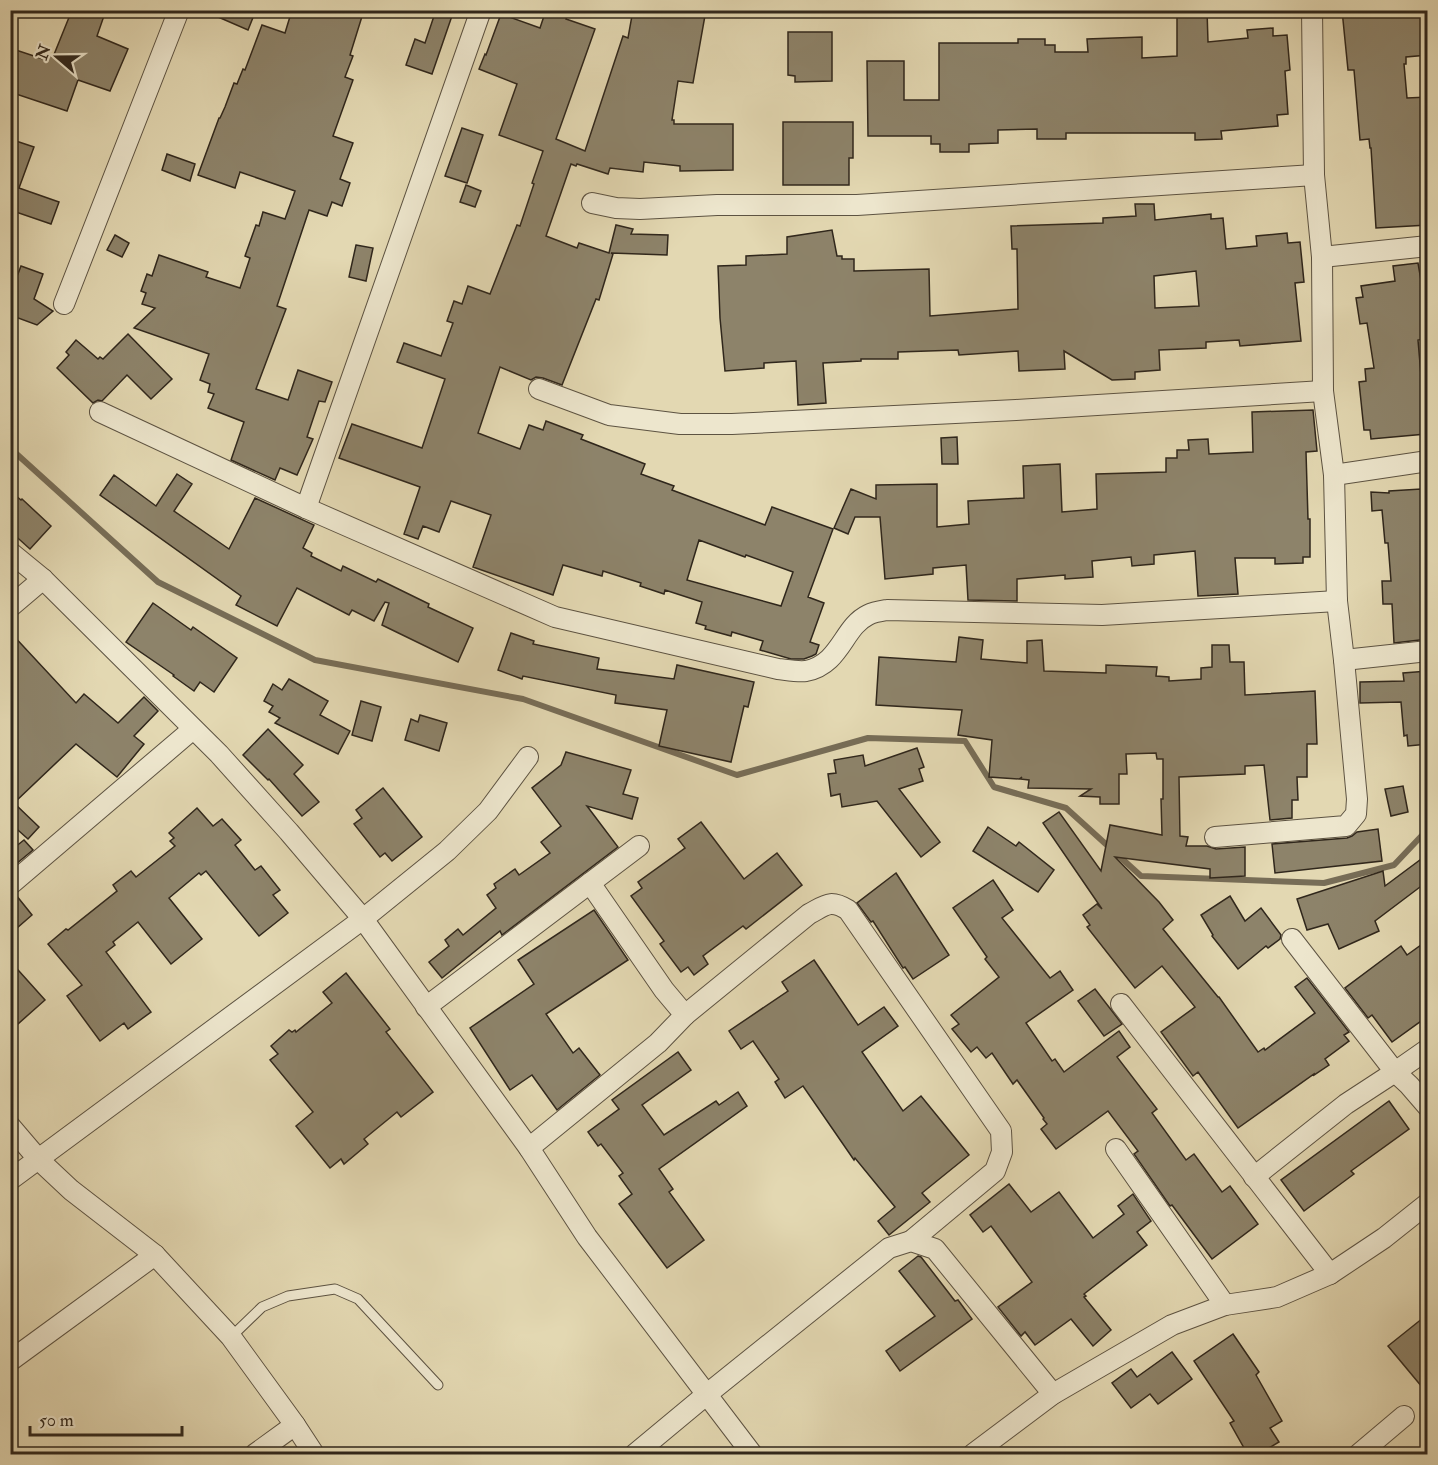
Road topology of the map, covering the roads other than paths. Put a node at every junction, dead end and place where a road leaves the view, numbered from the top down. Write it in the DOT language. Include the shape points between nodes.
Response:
graph roads {
  1 [pos="179,10"];
  2 [pos="481,10"];
  3 [pos="1312,10"];
  4 [pos="1314,175"];
  5 [pos="592,204"];
  6 [pos="1428,246"];
  7 [pos="1322,257"];
  8 [pos="64,304"];
  9 [pos="539,389"];
  10 [pos="1323,391"];
  11 [pos="100,412"];
  12 [pos="1428,461"];
  13 [pos="1334,475"];
  14 [pos="306,508"];
  15 [pos="10,552"];
  16 [pos="43,579"];
  17 [pos="1337,601"];
  18 [pos="10,607"];
  19 [pos="1428,651"];
  20 [pos="1344,660"];
  21 [pos="193,729"];
  22 [pos="528,757"];
  23 [pos="1215,837"];
  24 [pos="639,846"];
  25 [pos="590,883"];
  26 [pos="10,885"];
  27 [pos="363,918"];
  28 [pos="1292,939"];
  29 [pos="1121,1004"];
  30 [pos="426,1007"];
  31 [pos="685,1015"];
  32 [pos="1428,1049"];
  33 [pos="1395,1072"];
  34 [pos="1428,1107"];
  35 [pos="10,1126"];
  36 [pos="529,1148"];
  37 [pos="1116,1149"];
  38 [pos="39,1160"];
  39 [pos="1254,1178"];
  40 [pos="10,1180"];
  41 [pos="1428,1203"];
  42 [pos="911,1241"];
  43 [pos="155,1255"];
  44 [pos="1330,1274"];
  45 [pos="1225,1305"];
  46 [pos="231,1337"];
  47 [pos="10,1361"];
  48 [pos="438,1385"];
  49 [pos="1053,1394"];
  50 [pos="706,1395"];
  51 [pos="1404,1416"];
  52 [pos="295,1425"];
  53 [pos="255,1455"];
  54 [pos="314,1455"];
  55 [pos="635,1455"];
  56 [pos="752,1455"];
  57 [pos="973,1455"];
  58 [pos="1359,1455"];
  1 -- 8 [label="street"];
  2 -- 14 [label="street"];
  3 -- 4 [label="street"];
  4 -- 5 [label="street" via="857,205 616,208"];
  4 -- 7 [label="street"];
  6 -- 7 [label="street"];
  7 -- 10 [label="street"];
  9 -- 10 [label="street" via="609,415 680,424 1016,410"];
  10 -- 13 [label="street"];
  11 -- 14 [label="street"];
  12 -- 13 [label="street"];
  13 -- 17 [label="street"];
  14 -- 17 [label="street" via="555,617 778,669 805,671 822,666 867,615 887,610 1102,615"];
  15 -- 16 [label="street"];
  16 -- 18 [label="street"];
  16 -- 21 [label="street"];
  17 -- 20 [label="street"];
  19 -- 20 [label="street"];
  20 -- 23 [label="street" via="1356,814 1346,826"];
  21 -- 26 [label="street"];
  21 -- 27 [label="street"];
  22 -- 27 [label="street" via="488,811 447,852"];
  24 -- 25 [label="street"];
  25 -- 30 [label="street"];
  25 -- 31 [label="street"];
  27 -- 30 [label="street"];
  27 -- 38 [label="street"];
  28 -- 33 [label="street"];
  29 -- 39 [label="street"];
  30 -- 36 [label="street"];
  31 -- 36 [label="street" via="658,1043"];
  31 -- 42 [label="street" via="809,914 829,903 848,910 1001,1131 1002,1152 995,1171"];
  32 -- 33 [label="street"];
  33 -- 34 [label="street"];
  33 -- 39 [label="street" via="1346,1104"];
  35 -- 38 [label="street"];
  36 -- 50 [label="street" via="587,1237"];
  37 -- 45 [label="street"];
  38 -- 40 [label="street"];
  38 -- 43 [label="street"];
  39 -- 44 [label="street"];
  41 -- 44 [label="street"];
  42 -- 49 [label="street" via="935,1249"];
  42 -- 50 [label="street" via="889,1248"];
  43 -- 46 [label="street"];
  43 -- 47 [label="street"];
  44 -- 45 [label="street" via="1277,1297"];
  45 -- 49 [label="street" via="1172,1325"];
  46 -- 48 [label="lane" via="262,1307 288,1296 335,1289 358,1299"];
  46 -- 52 [label="street"];
  49 -- 57 [label="street"];
  50 -- 55 [label="street"];
  50 -- 56 [label="street"];
  51 -- 58 [label="street"];
  52 -- 53 [label="street"];
  52 -- 54 [label="street"];
}
